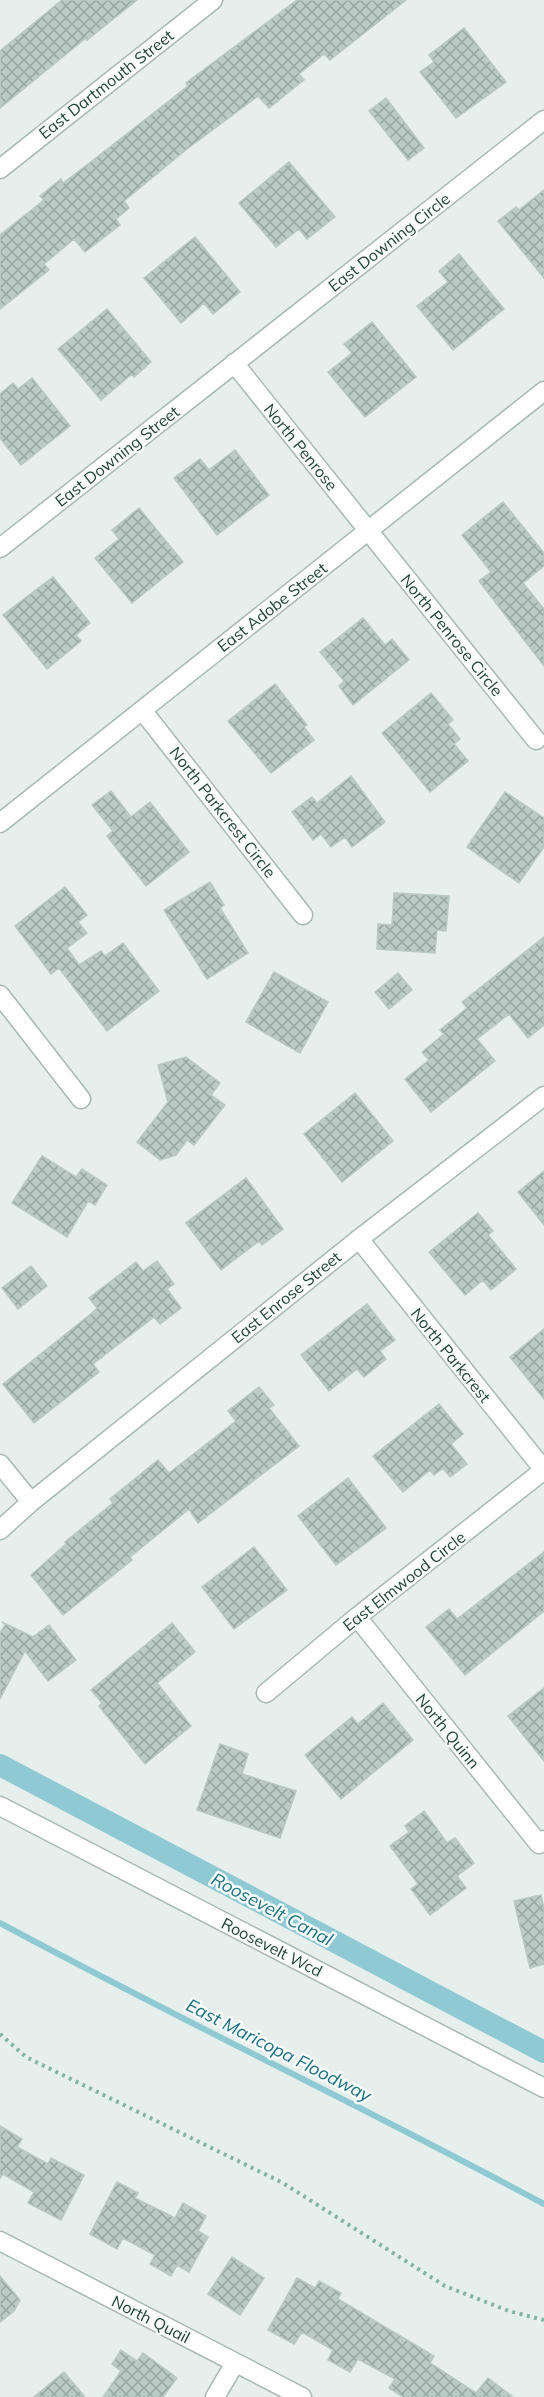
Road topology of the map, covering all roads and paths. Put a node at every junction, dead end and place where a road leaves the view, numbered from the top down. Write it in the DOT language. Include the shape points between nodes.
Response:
graph roads {
  1 [pos="213,0"];
  2 [pos="544,120"];
  3 [pos="0,169"];
  4 [pos="234,363"];
  5 [pos="544,391"];
  6 [pos="368,530"];
  7 [pos="0,548"];
  8 [pos="142,710"];
  9 [pos="536,740"];
  10 [pos="0,823"];
  11 [pos="303,915"];
  12 [pos="0,995"];
  13 [pos="544,1096"];
  14 [pos="81,1098"];
  15 [pos="359,1239"];
  16 [pos="0,1464"];
  17 [pos="544,1470"];
  18 [pos="31,1502"];
  19 [pos="0,1530"];
  20 [pos="357,1617"];
  21 [pos="266,1693"];
  22 [pos="0,1806"];
  23 [pos="541,1842"];
  24 [pos="0,2034"];
  25 [pos="544,2088"];
  26 [pos="0,2241"];
  27 [pos="544,2320"];
  28 [pos="235,2363"];
  29 [pos="215,2397"];
  30 [pos="302,2397"];
  1 -- 3 [label="street, East Dartmouth Street"];
  2 -- 4 [label="street, East Downing Circle"];
  4 -- 6 [label="street, North Penrose"];
  4 -- 7 [label="street, East Downing Street"];
  5 -- 6 [label="street, East Adobe Street"];
  6 -- 8 [label="street, East Adobe Street"];
  6 -- 9 [label="street, North Penrose Circle"];
  8 -- 10 [label="street, East Adobe Street"];
  8 -- 11 [label="street, North Parkcrest Circle"];
  12 -- 14 [label="street"];
  13 -- 15 [label="street, East Enrose Street"];
  15 -- 17 [label="street, North Parkcrest"];
  15 -- 18 [label="street, East Enrose Street"];
  16 -- 18 [label="street"];
  17 -- 20 [label="street, East Elmwood Circle"];
  18 -- 19 [label="street, East Enrose Street"];
  20 -- 21 [label="street, East Elmwood Circle"];
  20 -- 23 [label="street, North Quinn"];
  22 -- 25 [label="street, Roosevelt Wcd"];
  24 -- 27 [label="path" via="26,2057 283,2183 445,2286"];
  26 -- 28 [label="street, North Quail"];
  28 -- 29 [label="street"];
  28 -- 30 [label="street, North Quail"];
}
